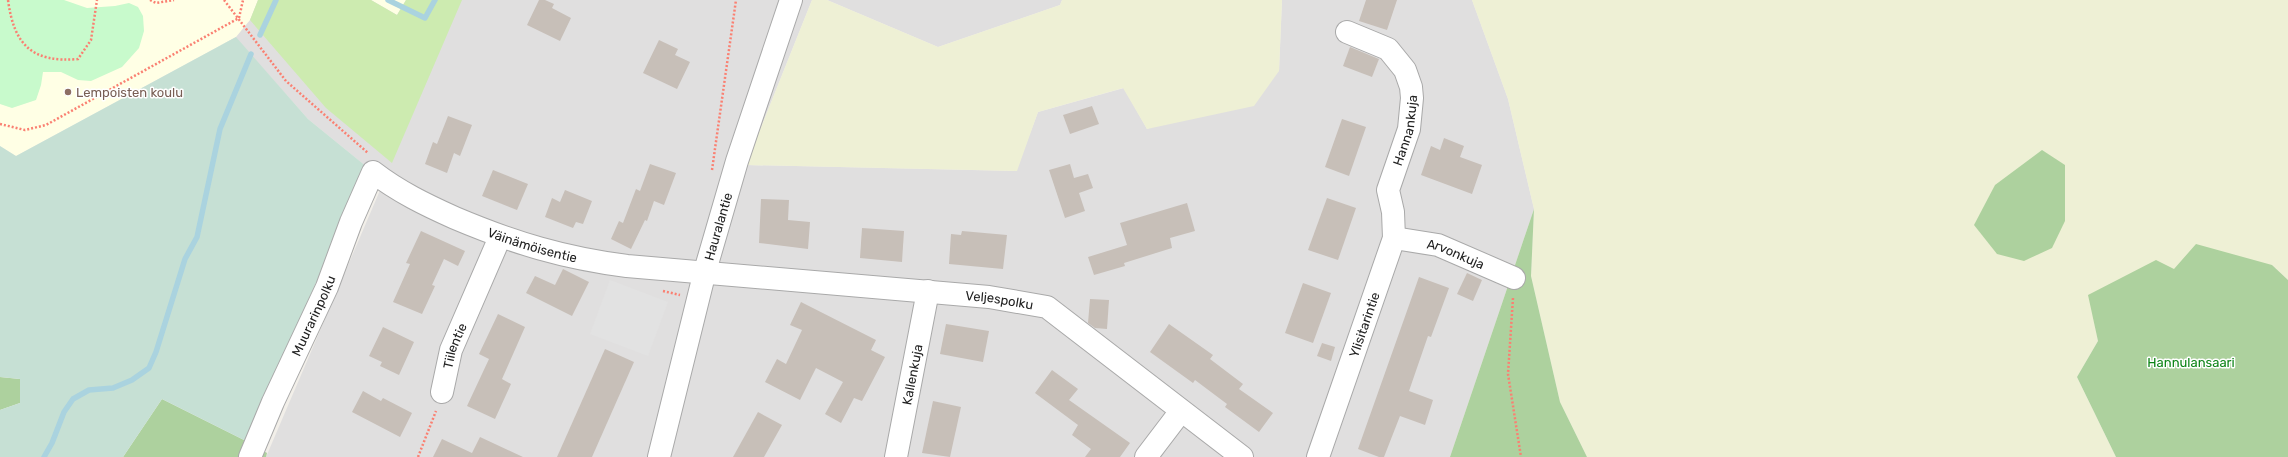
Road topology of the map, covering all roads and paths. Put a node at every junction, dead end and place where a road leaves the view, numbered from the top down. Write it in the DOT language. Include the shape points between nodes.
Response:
graph roads {
  1 [pos="8,0"];
  2 [pos="97,0"];
  3 [pos="150,0"];
  4 [pos="174,0"];
  5 [pos="224,0"];
  6 [pos="242,0"];
  7 [pos="736,0"];
  8 [pos="789,0"];
  9 [pos="239,18"];
  10 [pos="1347,32"];
  11 [pos="0,124"];
  12 [pos="373,172"];
  13 [pos="711,174"];
  14 [pos="1388,190"];
  15 [pos="500,237"];
  16 [pos="1394,238"];
  17 [pos="696,271"];
  18 [pos="1514,278"];
  19 [pos="928,291"];
  20 [pos="679,303"];
  21 [pos="442,392"];
  22 [pos="1181,411"];
  23 [pos="250,457"];
  24 [pos="418,457"];
  25 [pos="659,457"];
  26 [pos="896,457"];
  27 [pos="1146,457"];
  28 [pos="1242,457"];
  29 [pos="1318,457"];
  30 [pos="1521,457"];
  1 -- 2 [label="path" via="19,40 28,50 47,58 69,59 78,59 92,40"];
  3 -- 4 [label="path" via="156,3"];
  5 -- 9 [label="path"];
  6 -- 9 [label="path"];
  7 -- 13 [label="path"];
  8 -- 17 [label="street, Hauralantie" via="737,160"];
  9 -- 11 [label="path" via="46,126 25,130"];
  9 -- 12 [label="path" via="286,80 375,159"];
  10 -- 14 [label="street, Hannankuja" via="1388,48 1405,70 1411,87 1409,129"];
  12 -- 15 [label="street, Väinämöisentie" via="411,198"];
  12 -- 23 [label="street, Muurarinpolku" via="327,287 272,402"];
  14 -- 16 [label="street, Ylisitarintie" via="1393,212"];
  15 -- 17 [label="street, Väinämöisentie" via="581,260"];
  15 -- 21 [label="street, Tiilentie" via="451,350"];
  16 -- 18 [label="street, Arvonkuja" via="1438,245"];
  16 -- 29 [label="street, Ylisitarintie"];
  17 -- 19 [label="street, Veljespolku"];
  17 -- 20 [label="path"];
  17 -- 25 [label="street, Hauralantie"];
  18 -- 30 [label="path" via="1508,374"];
  19 -- 22 [label="street, Veljespolku" via="989,297 1047,307"];
  19 -- 26 [label="street, Kallenkuja"];
  21 -- 24 [label="path"];
  22 -- 27 [label="street"];
  22 -- 28 [label="street, Veljespolku"];
}
